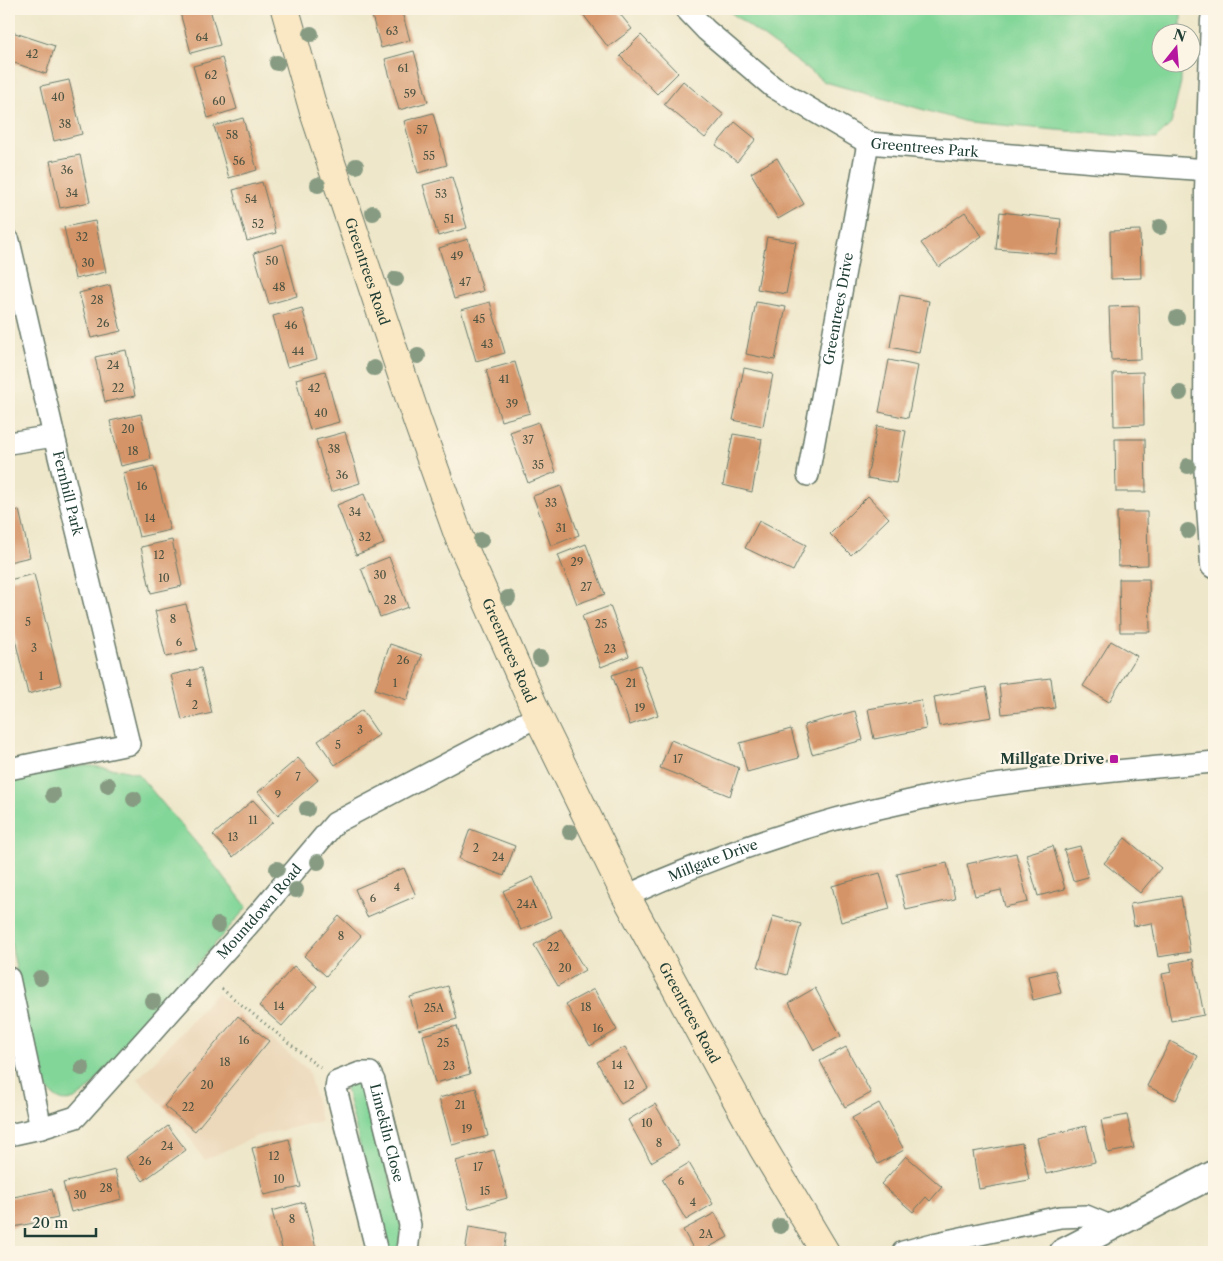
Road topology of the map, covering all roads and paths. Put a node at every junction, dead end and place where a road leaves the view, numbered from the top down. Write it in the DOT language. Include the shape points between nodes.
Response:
graph roads {
  1 [pos="284,9"];
  2 [pos="686,9"];
  3 [pos="1214,20"];
  4 [pos="868,143"];
  5 [pos="1208,170"];
  6 [pos="9,241"];
  7 [pos="54,436"];
  8 [pos="9,443"];
  9 [pos="808,475"];
  10 [pos="1214,565"];
  11 [pos="538,716"];
  12 [pos="1214,762"];
  13 [pos="9,768"];
  14 [pos="626,896"];
  15 [pos="9,978"];
  16 [pos="219,987"];
  17 [pos="325,1071"];
  18 [pos="41,1128"];
  19 [pos="9,1135"];
  20 [pos="1214,1174"];
  21 [pos="1109,1228"];
  22 [pos="377,1252"];
  23 [pos="407,1252"];
  24 [pos="825,1252"];
  25 [pos="903,1252"];
  26 [pos="1063,1252"];
  1 -- 11 [label="main road, Greentrees Road" via="314,112 459,537"];
  2 -- 4 [label="street, Greentrees Park" via="773,87"];
  3 -- 5 [label="street"];
  4 -- 5 [label="street, Greentrees Park"];
  4 -- 9 [label="street, Greentrees Drive"];
  5 -- 10 [label="street" via="1208,464"];
  6 -- 7 [label="street, Fernhill Park"];
  7 -- 8 [label="street"];
  7 -- 13 [label="street, Fernhill Park" via="129,744"];
  11 -- 14 [label="main road, Greentrees Road"];
  11 -- 18 [label="street, Mountdown Road" via="335,822 259,913 76,1117"];
  12 -- 14 [label="street, Millgate Drive" via="972,788 867,810 778,836 695,866"];
  14 -- 24 [label="main road, Greentrees Road" via="763,1148"];
  15 -- 18 [label="street"];
  16 -- 17 [label="path"];
  18 -- 19 [label="street, Mountdown Road"];
  20 -- 21 [label="street"];
  21 -- 25 [label="street" via="1103,1222 1086,1216 1060,1216"];
  21 -- 26 [label="street"];
  22 -- 23 [label="street, Limekiln Close" via="336,1090 337,1082 370,1073 410,1225"];
}
